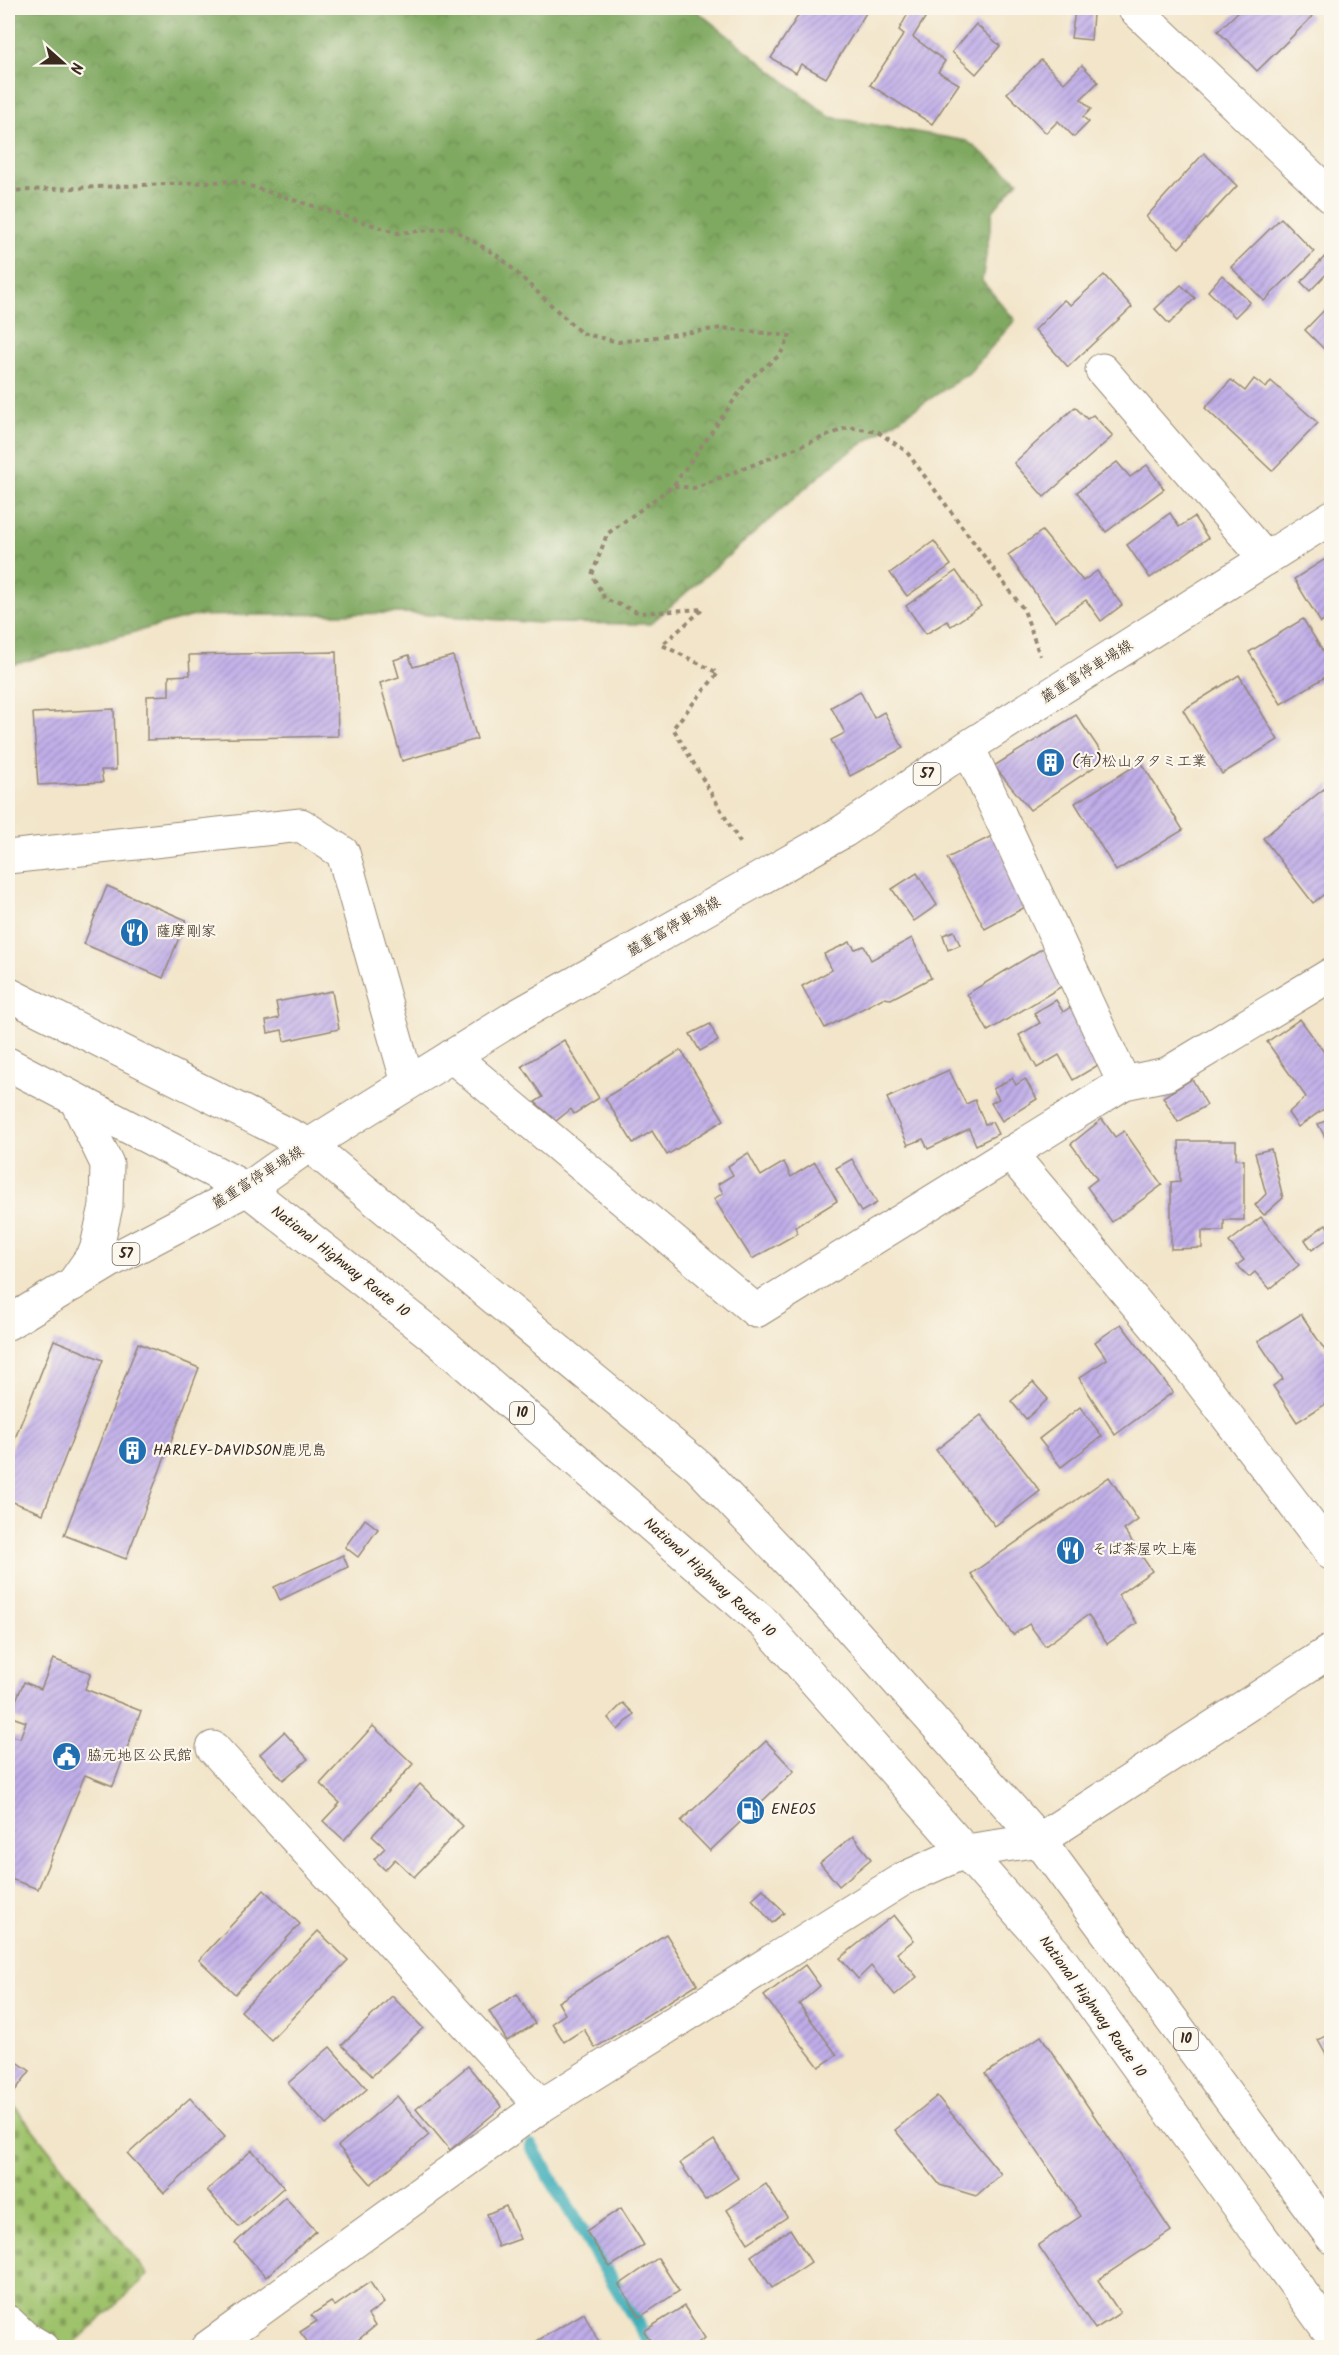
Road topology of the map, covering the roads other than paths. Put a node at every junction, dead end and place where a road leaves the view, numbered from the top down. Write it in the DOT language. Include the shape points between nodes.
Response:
graph roads {
  1 [pos="1134,8"];
  2 [pos="1332,197"];
  3 [pos="1102,370"];
  4 [pos="1332,517"];
  5 [pos="1266,559"];
  6 [pos="968,747"];
  7 [pos="8,857"];
  8 [pos="1332,974"];
  9 [pos="8,994"];
  10 [pos="452,1056"];
  11 [pos="8,1064"];
  12 [pos="408,1083"];
  13 [pos="1124,1083"];
  14 [pos="76,1100"];
  15 [pos="309,1145"];
  16 [pos="1010,1153"];
  17 [pos="247,1189"];
  18 [pos="73,1284"];
  19 [pos="8,1323"];
  20 [pos="1332,1554"];
  21 [pos="1332,1650"];
  22 [pos="213,1748"];
  23 [pos="1040,1840"];
  24 [pos="966,1851"];
  25 [pos="541,2106"];
  26 [pos="1332,2237"];
  27 [pos="8,2322"];
  28 [pos="1332,2335"];
  29 [pos="42,2348"];
  30 [pos="207,2348"];
  1 -- 2 [label="main road"];
  3 -- 5 [label="main road"];
  4 -- 5 [label="main road, 麓重富停車場線 / 57"];
  5 -- 6 [label="main road, 麓重富停車場線 / 57"];
  6 -- 10 [label="main road, 麓重富停車場線 / 57" via="844,831"];
  6 -- 13 [label="main road"];
  7 -- 12 [label="main road" via="301,825 344,853"];
  8 -- 13 [label="main road" via="1167,1074"];
  9 -- 15 [label="main road, 10"];
  10 -- 12 [label="main road, 麓重富停車場線 / 57"];
  10 -- 16 [label="main road" via="756,1311"];
  11 -- 14 [label="main road, National Highway Route 10 / 10"];
  12 -- 15 [label="main road, 麓重富停車場線 / 57"];
  13 -- 16 [label="main road"];
  14 -- 17 [label="main road, National Highway Route 10 / 10"];
  14 -- 18 [label="main road" via="107,1164 106,1206 96,1251"];
  15 -- 17 [label="main road, 麓重富停車場線 / 57"];
  15 -- 23 [label="main road, 10" via="698,1466 828,1603"];
  16 -- 20 [label="main road" via="1192,1370"];
  17 -- 18 [label="main road, 麓重富停車場線 / 57"];
  17 -- 24 [label="main road, National Highway Route 10 / 10" via="436,1338 766,1625"];
  18 -- 19 [label="main road, 麓重富停車場線 / 57"];
  21 -- 23 [label="main road"];
  22 -- 25 [label="main road"];
  23 -- 24 [label="main road"];
  23 -- 26 [label="main road, 10"];
  24 -- 25 [label="main road" via="903,1879"];
  24 -- 28 [label="main road, National Highway Route 10 / 10" via="1060,1959"];
  25 -- 30 [label="main road"];
  27 -- 29 [label="main road"];
}
